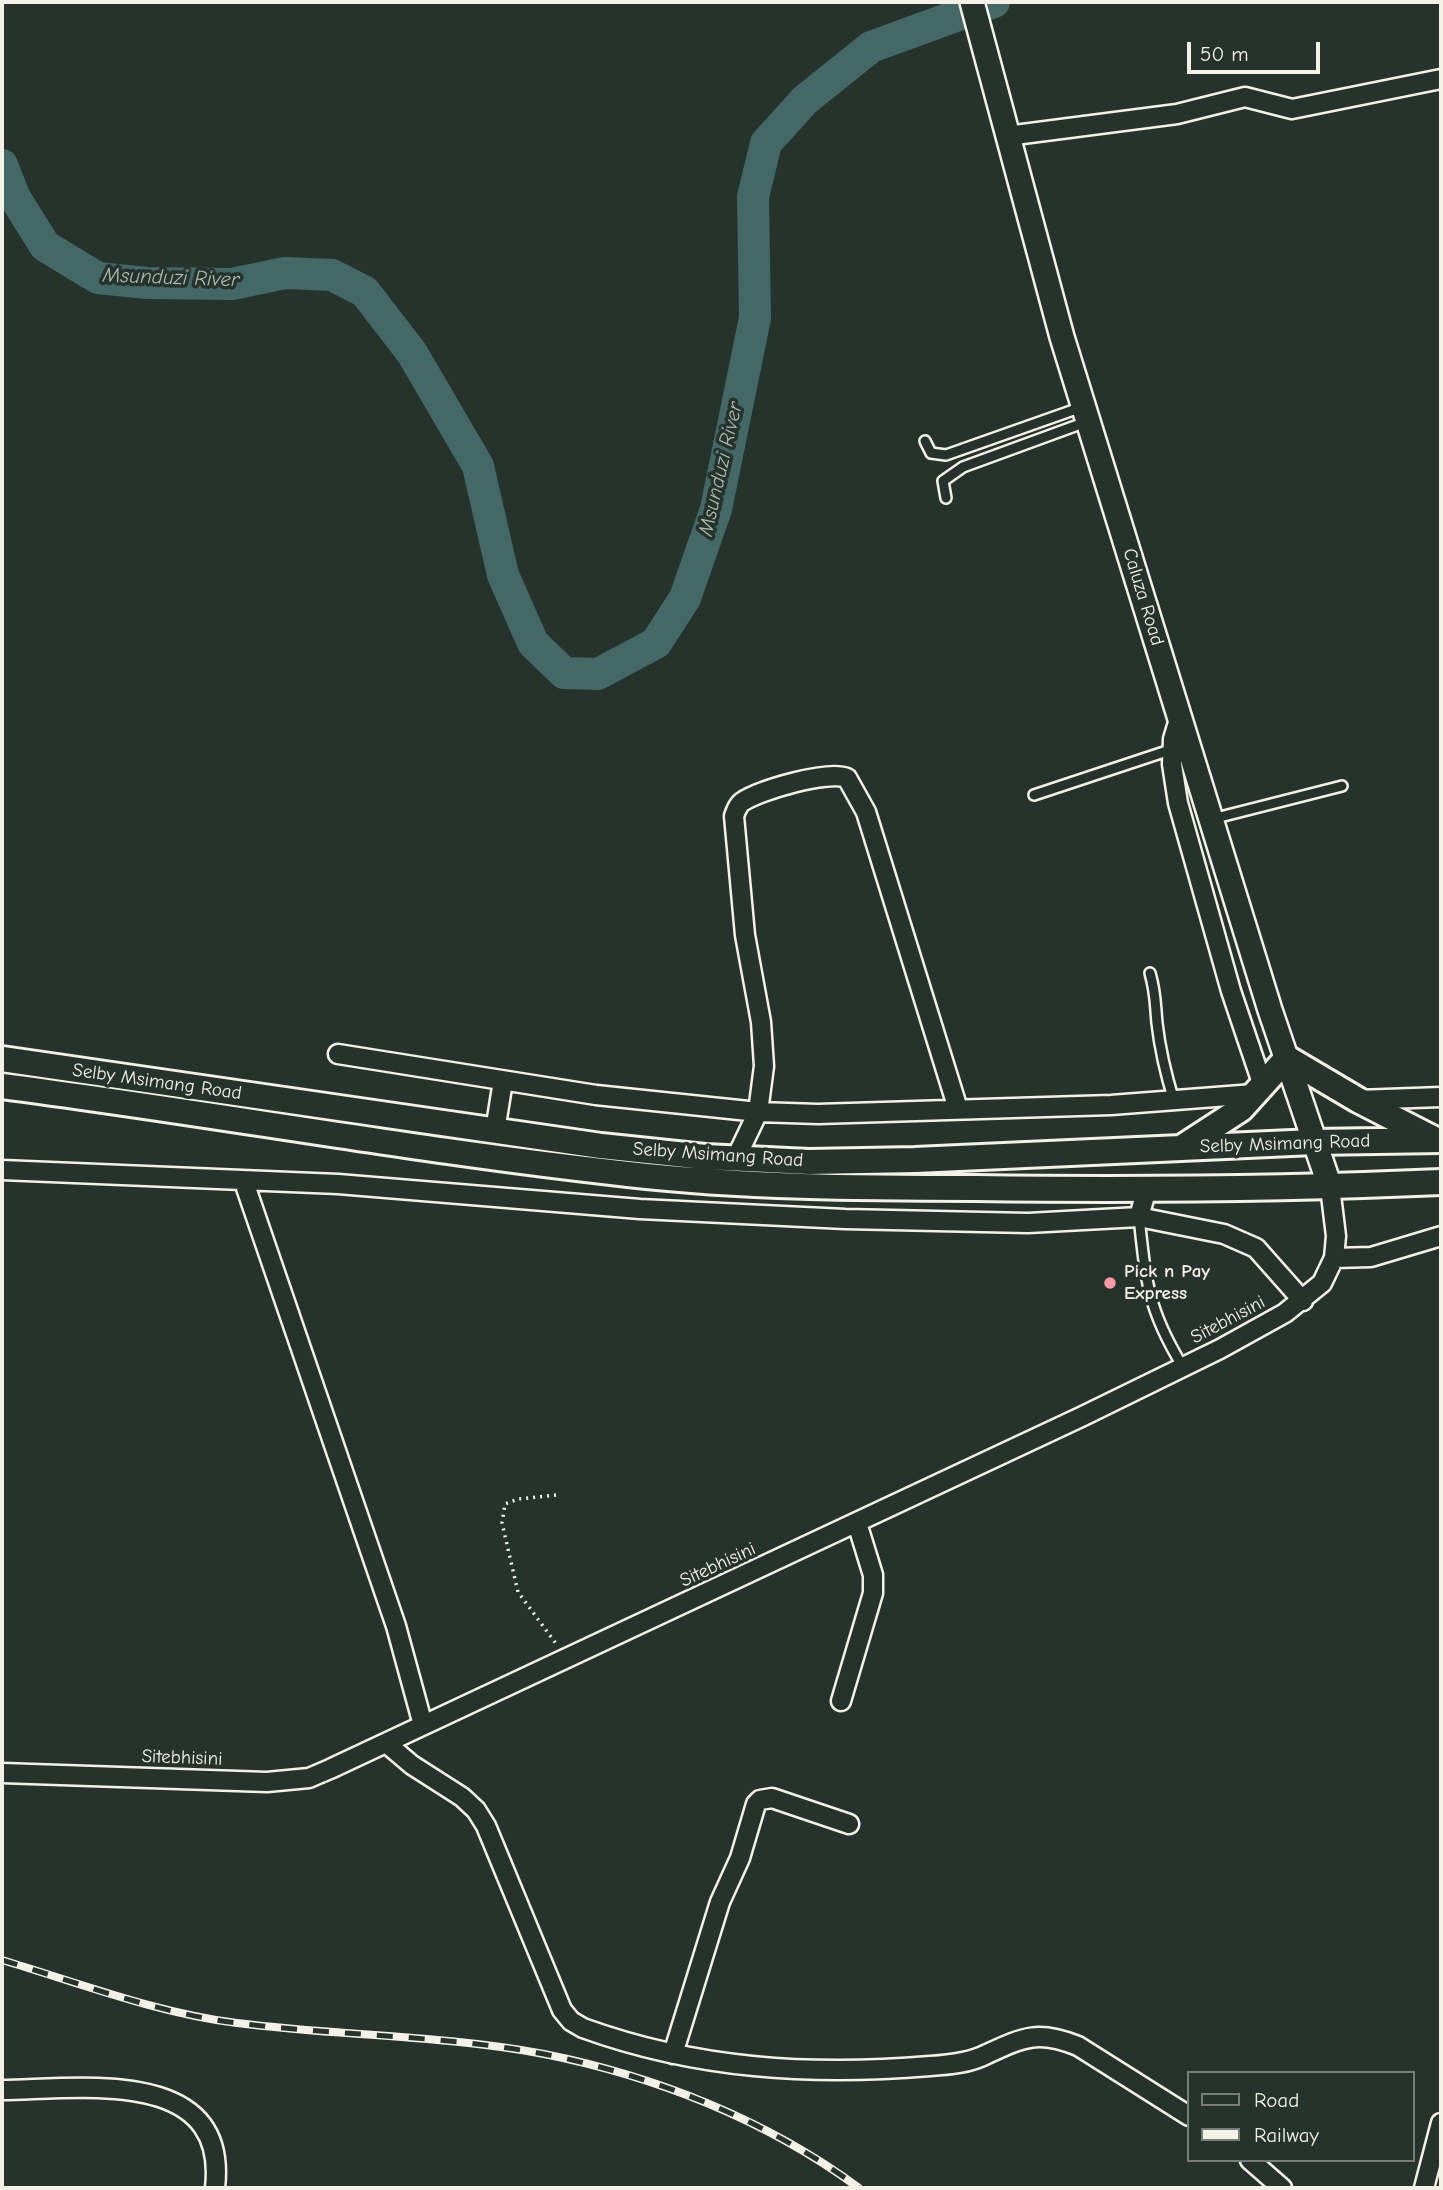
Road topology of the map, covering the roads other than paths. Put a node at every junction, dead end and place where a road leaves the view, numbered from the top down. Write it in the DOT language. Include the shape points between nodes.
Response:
graph roads {
  1 [pos="972,2"];
  2 [pos="1441,79"];
  3 [pos="1007,136"];
  4 [pos="1086,414"];
  5 [pos="925,441"];
  6 [pos="946,498"];
  7 [pos="1180,716"];
  8 [pos="1173,749"];
  9 [pos="1342,786"];
  10 [pos="1034,795"];
  11 [pos="1212,819"];
  12 [pos="1150,973"];
  13 [pos="338,1054"];
  14 [pos="1287,1058"];
  15 [pos="2,1059"];
  16 [pos="503,1081"];
  17 [pos="2,1086"];
  18 [pos="1258,1088"];
  19 [pos="1441,1097"];
  20 [pos="1358,1100"];
  21 [pos="1174,1101"];
  22 [pos="958,1109"];
  23 [pos="758,1112"];
  24 [pos="495,1131"];
  25 [pos="1439,1140"];
  26 [pos="1314,1142"];
  27 [pos="1181,1148"];
  28 [pos="736,1158"];
  29 [pos="2,1170"];
  30 [pos="244,1182"];
  31 [pos="1441,1182"];
  32 [pos="1330,1187"];
  33 [pos="1147,1188"];
  34 [pos="1139,1217"];
  35 [pos="1441,1236"];
  36 [pos="1334,1258"];
  37 [pos="1303,1301"];
  38 [pos="1183,1367"];
  39 [pos="857,1523"];
  40 [pos="841,1701"];
  41 [pos="423,1725"];
  42 [pos="386,1743"];
  43 [pos="2,1773"];
  44 [pos="849,1824"];
  45 [pos="673,2054"];
  46 [pos="2,2090"];
  47 [pos="1188,2115"];
  48 [pos="1441,2123"];
  49 [pos="1252,2162"];
  50 [pos="215,2188"];
  51 [pos="1282,2188"];
  52 [pos="1424,2188"];
  1 -- 3 [label="street, Caluza Road"];
  2 -- 3 [label="street" via="1292,109 1245,97 1177,114"];
  3 -- 4 [label="street, Caluza Road"];
  4 -- 5 [label="lane" via="946,455 931,453"];
  4 -- 6 [label="lane" via="963,467 943,481"];
  4 -- 7 [label="street, Caluza Road"];
  7 -- 8 [label="street"];
  7 -- 11 [label="street, Caluza Road"];
  8 -- 10 [label="lane"];
  8 -- 18 [label="street" via="1178,803"];
  9 -- 11 [label="lane"];
  11 -- 14 [label="street, Caluza Road"];
  12 -- 21 [label="lane" via="1158,1002 1156,1019 1164,1067"];
  13 -- 16 [label="street"];
  14 -- 18 [label="main road"];
  14 -- 20 [label="main road"];
  14 -- 26 [label="street, Caluza Road"];
  15 -- 24 [label="main road, Selby Msimang Road"];
  16 -- 23 [label="street"];
  16 -- 24 [label="street"];
  17 -- 33 [label="main road, Selby Msimang Road" via="630,1175 859,1187"];
  18 -- 21 [label="street"];
  18 -- 27 [label="main road" via="1241,1109"];
  19 -- 20 [label="street"];
  20 -- 25 [label="main road"];
  21 -- 22 [label="street"];
  22 -- 23 [label="street"];
  22 -- 23 [label="street" via="866,812 847,778 831,774 742,802 734,816 745,935 761,1022 764,1066"];
  23 -- 28 [label="street"];
  24 -- 28 [label="main road, Selby Msimang Road"];
  25 -- 26 [label="main road, Selby Msimang Road"];
  26 -- 27 [label="main road, Selby Msimang Road"];
  26 -- 32 [label="street, Caluza Road"];
  27 -- 28 [label="main road, Selby Msimang Road" via="810,1162"];
  29 -- 30 [label="street"];
  30 -- 34 [label="street" via="338,1184 640,1209 832,1218 1028,1223"];
  30 -- 41 [label="street" via="396,1626"];
  31 -- 32 [label="main road, Selby Msimang Road"];
  32 -- 33 [label="main road, Selby Msimang Road"];
  32 -- 36 [label="street, Sitebhisini"];
  33 -- 34 [label="street"];
  34 -- 37 [label="street" via="1224,1234 1256,1248"];
  34 -- 38 [label="lane" via="1147,1292"];
  35 -- 36 [label="street" via="1379,1255"];
  36 -- 37 [label="street, Sitebhisini" via="1322,1283"];
  37 -- 38 [label="street, Sitebhisini"];
  38 -- 39 [label="street, Sitebhisini"];
  39 -- 40 [label="street" via="873,1574 873,1593"];
  39 -- 41 [label="street, Sitebhisini"];
  41 -- 42 [label="street, Sitebhisini"];
  42 -- 43 [label="street, Sitebhisini" via="309,1778 289,1782"];
  42 -- 45 [label="street" via="476,1810 550,1985 571,2021 609,2038"];
  44 -- 45 [label="street" via="772,1798 756,1804"];
  45 -- 47 [label="street" via="758,2068 826,2072 968,2062 1033,2036 1059,2039 1109,2064"];
  46 -- 50 [label="street" via="110,2090 173,2100 198,2118 213,2141"];
  48 -- 52 [label="street"];
  49 -- 51 [label="street"];
}
